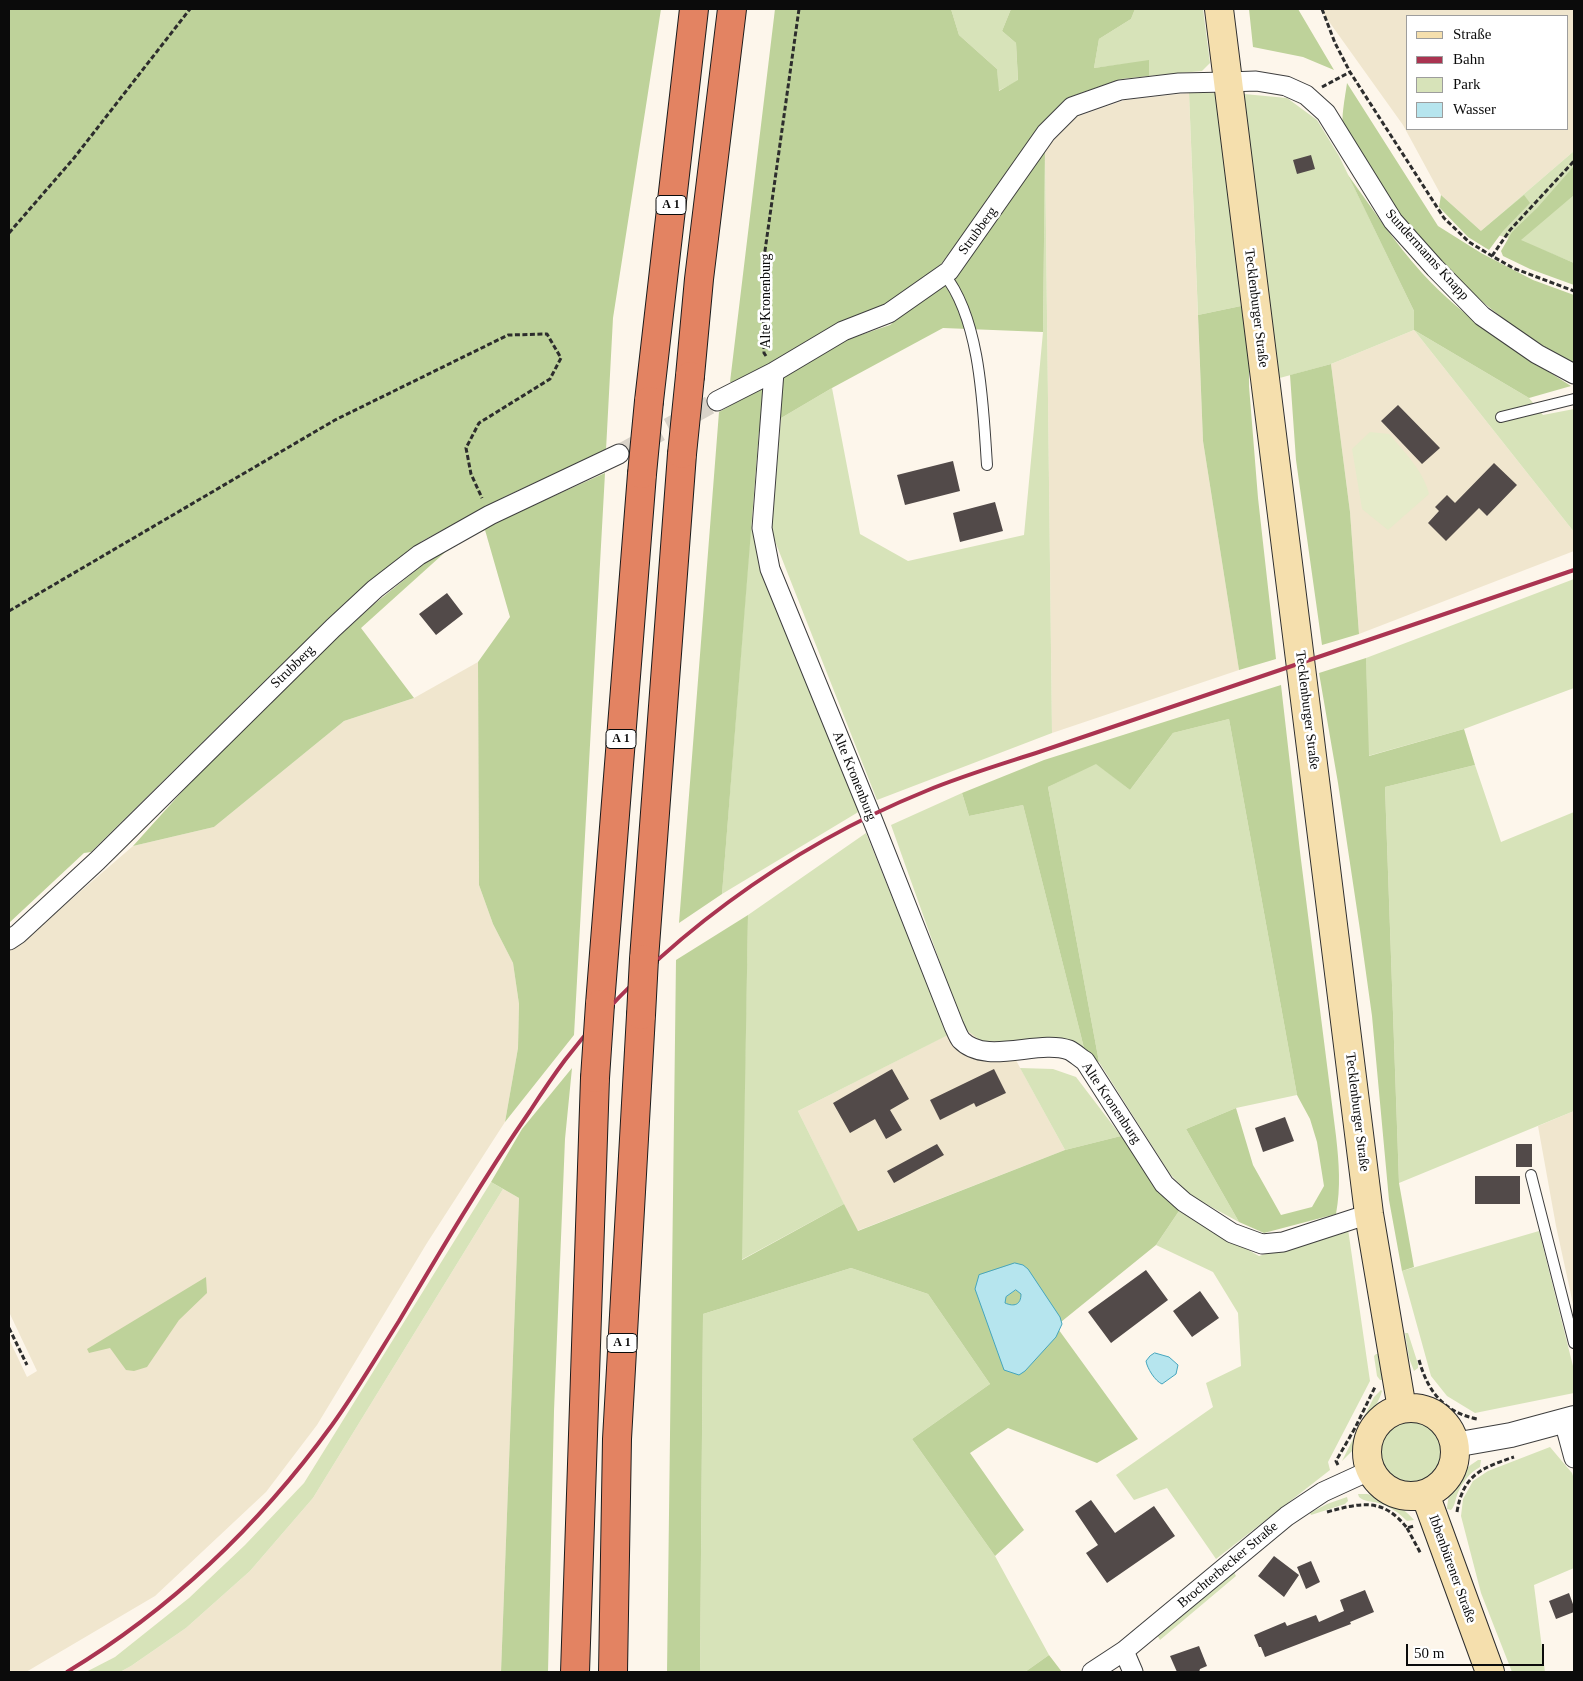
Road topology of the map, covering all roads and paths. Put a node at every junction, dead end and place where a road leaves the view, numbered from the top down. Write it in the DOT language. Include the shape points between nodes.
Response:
graph roads {
  1 [pos="190,9"];
  2 [pos="694,9"];
  3 [pos="732,9"];
  4 [pos="799,9"];
  5 [pos="1219,9"];
  6 [pos="1322,9"];
  7 [pos="1350,72"];
  8 [pos="1228,82"];
  9 [pos="1306,96"];
  10 [pos="1574,161"];
  11 [pos="9,233"];
  12 [pos="1492,256"];
  13 [pos="944,274"];
  14 [pos="1574,291"];
  15 [pos="774,372"];
  16 [pos="1574,374"];
  17 [pos="1574,399"];
  18 [pos="718,402"];
  19 [pos="1501,417"];
  20 [pos="619,454"];
  21 [pos="987,465"];
  22 [pos="490,515"];
  23 [pos="9,611"];
  24 [pos="9,940"];
  25 [pos="1531,1175"];
  26 [pos="1369,1214"];
  27 [pos="9,1328"];
  28 [pos="1574,1343"];
  29 [pos="26,1365"];
  30 [pos="1423,1375"];
  31 [pos="1376,1386"];
  32 [pos="1402,1409"];
  33 [pos="1569,1419"];
  34 [pos="1479,1420"];
  35 [pos="1454,1445"];
  36 [pos="1523,1454"];
  37 [pos="1574,1458"];
  38 [pos="1371,1470"];
  39 [pos="1344,1482"];
  40 [pos="1425,1494"];
  41 [pos="1356,1504"];
  42 [pos="1435,1520"];
  43 [pos="1124,1651"];
  44 [pos="575,1672"];
  45 [pos="613,1672"];
  46 [pos="1092,1672"];
  47 [pos="1133,1672"];
  48 [pos="1490,1672"];
  1 -- 11 [label="path" via="74,158"];
  2 -- 44 [label="highway, A 1, bridge" via="642,474 600,1004"];
  3 -- 45 [label="highway, A 1, bridge" via="699,279 682,454 644,959 617,1439"];
  4 -- 15 [label="path, Alte Kronenburg" via="763,265 764,353"];
  5 -- 8 [label="main road, Tecklenburger Straße"];
  6 -- 7 [label="path"];
  7 -- 9 [label="path"];
  7 -- 12 [label="path" via="1444,218 1469,242"];
  8 -- 9 [label="street, Sundermanns Knapp" via="1256,81 1286,86"];
  8 -- 13 [label="street, Strubberg" via="1179,83 1120,90 1072,107 1046,133"];
  8 -- 26 [label="main road, Tecklenburger Straße"];
  9 -- 16 [label="street, Sundermanns Knapp" via="1326,113 1392,221 1435,268 1482,316"];
  10 -- 12 [label="path" via="1510,230"];
  12 -- 14 [label="path"];
  13 -- 15 [label="street, Strubberg" via="889,313 843,331"];
  13 -- 21 [label="lane" via="964,312 978,364"];
  15 -- 18 [label="street, Strubberg"];
  15 -- 26 [label="street, Alte Kronenburg" via="762,528 770,569 961,1039 986,1052 1049,1047 1070,1051 1085,1062 1164,1184 1184,1202 1232,1233 1262,1244 1283,1242"];
  17 -- 19 [label="lane"];
  20 -- 22 [label="street, Strubberg"];
  22 -- 23 [label="path" via="471,474 466,448 479,423 550,379 561,358 547,334 508,335 335,420"];
  22 -- 24 [label="street, Strubberg" via="419,555 375,589 97,862"];
  25 -- 28 [label="lane"];
  26 -- 32 [label="main road, Tecklenburger Straße"];
  27 -- 29 [label="path"];
  30 -- 34 [label="path" via="1432,1392 1448,1407"];
  31 -- 39 [label="path" via="1336,1461"];
  32 -- 35 [label="main road" via="1416,1408 1441,1420"];
  32 -- 38 [label="main road" via="1388,1415 1376,1426 1369,1440 1367,1455"];
  33 -- 35 [label="street" via="1511,1435"];
  33 -- 37 [label="street"];
  35 -- 40 [label="main road" via="1455,1459 1450,1473 1440,1485"];
  36 -- 42 [label="path" via="1486,1466 1463,1488 1456,1515"];
  38 -- 39 [label="street, Brochterbecker Straße"];
  38 -- 40 [label="main road" via="1388,1490 1401,1495"];
  39 -- 43 [label="street, Brochterbecker Straße" via="1287,1516"];
  40 -- 42 [label="main road, Ibbenbürener Straße"];
  41 -- 42 [label="path" via="1387,1510 1407,1528"];
  42 -- 48 [label="main road, Ibbenbürener Straße"];
  43 -- 46 [label="street, Brochterbecker Straße"];
  43 -- 47 [label="street"];
}
